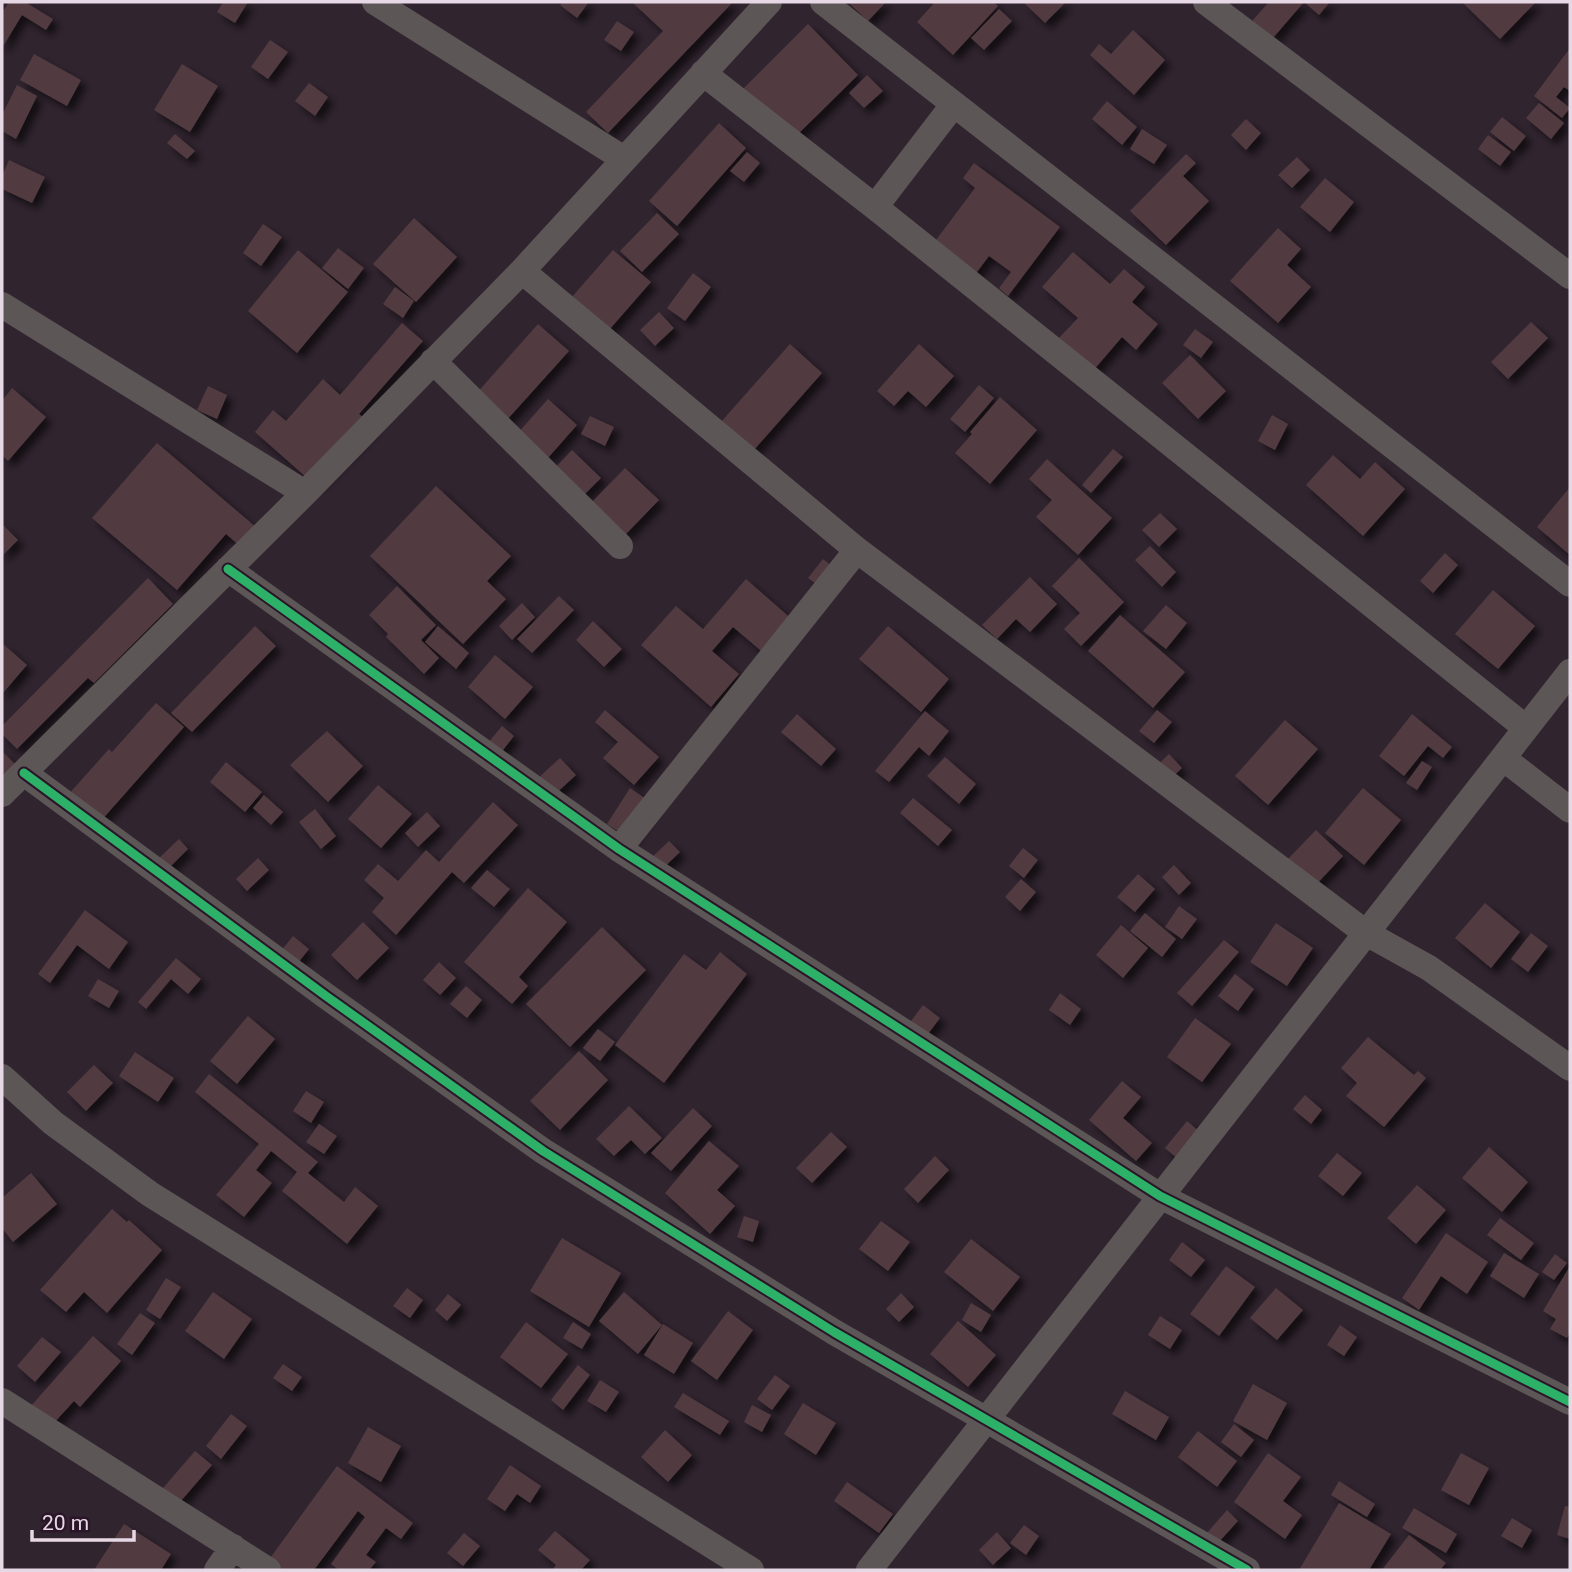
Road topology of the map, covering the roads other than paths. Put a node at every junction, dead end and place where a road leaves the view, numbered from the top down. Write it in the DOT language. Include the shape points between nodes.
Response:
graph roads {
  1 [pos="375,2"];
  2 [pos="769,2"];
  3 [pos="823,2"];
  4 [pos="1206,2"];
  5 [pos="703,72"];
  6 [pos="954,104"];
  7 [pos="624,159"];
  8 [pos="875,207"];
  9 [pos="522,271"];
  10 [pos="1570,276"];
  11 [pos="2,304"];
  12 [pos="433,361"];
  13 [pos="305,492"];
  14 [pos="620,546"];
  15 [pos="857,550"];
  16 [pos="228,569"];
  17 [pos="1570,584"];
  18 [pos="1570,672"];
  19 [pos="1526,728"];
  20 [pos="1503,758"];
  21 [pos="24,773"];
  22 [pos="2,794"];
  23 [pos="1570,810"];
  24 [pos="619,849"];
  25 [pos="1366,933"];
  26 [pos="1570,1069"];
  27 [pos="2,1077"];
  28 [pos="1160,1196"];
  29 [pos="2,1401"];
  30 [pos="1570,1402"];
  31 [pos="985,1420"];
  32 [pos="233,1548"];
  33 [pos="217,1570"];
  34 [pos="268,1570"];
  35 [pos="751,1570"];
  36 [pos="869,1570"];
  37 [pos="1247,1570"];
  1 -- 7 [label="street"];
  2 -- 5 [label="street"];
  3 -- 6 [label="street"];
  4 -- 10 [label="street"];
  5 -- 7 [label="street"];
  5 -- 8 [label="street"];
  6 -- 8 [label="street"];
  6 -- 17 [label="street"];
  7 -- 9 [label="street"];
  8 -- 19 [label="street"];
  9 -- 12 [label="street"];
  9 -- 15 [label="street"];
  11 -- 13 [label="street"];
  12 -- 13 [label="street"];
  12 -- 14 [label="street"];
  13 -- 16 [label="street"];
  15 -- 24 [label="street"];
  15 -- 25 [label="street"];
  16 -- 21 [label="street"];
  16 -- 24 [label="street"];
  18 -- 19 [label="street"];
  19 -- 20 [label="street"];
  20 -- 23 [label="street"];
  20 -- 25 [label="street"];
  21 -- 22 [label="street"];
  21 -- 31 [label="street" via="543,1151"];
  24 -- 28 [label="street"];
  25 -- 26 [label="street" via="1429,968"];
  25 -- 28 [label="street"];
  27 -- 35 [label="street" via="62,1130 150,1194"];
  28 -- 30 [label="street"];
  28 -- 31 [label="street"];
  29 -- 32 [label="street"];
  31 -- 36 [label="street"];
  31 -- 37 [label="street"];
  32 -- 33 [label="street"];
  32 -- 34 [label="street"];
}
